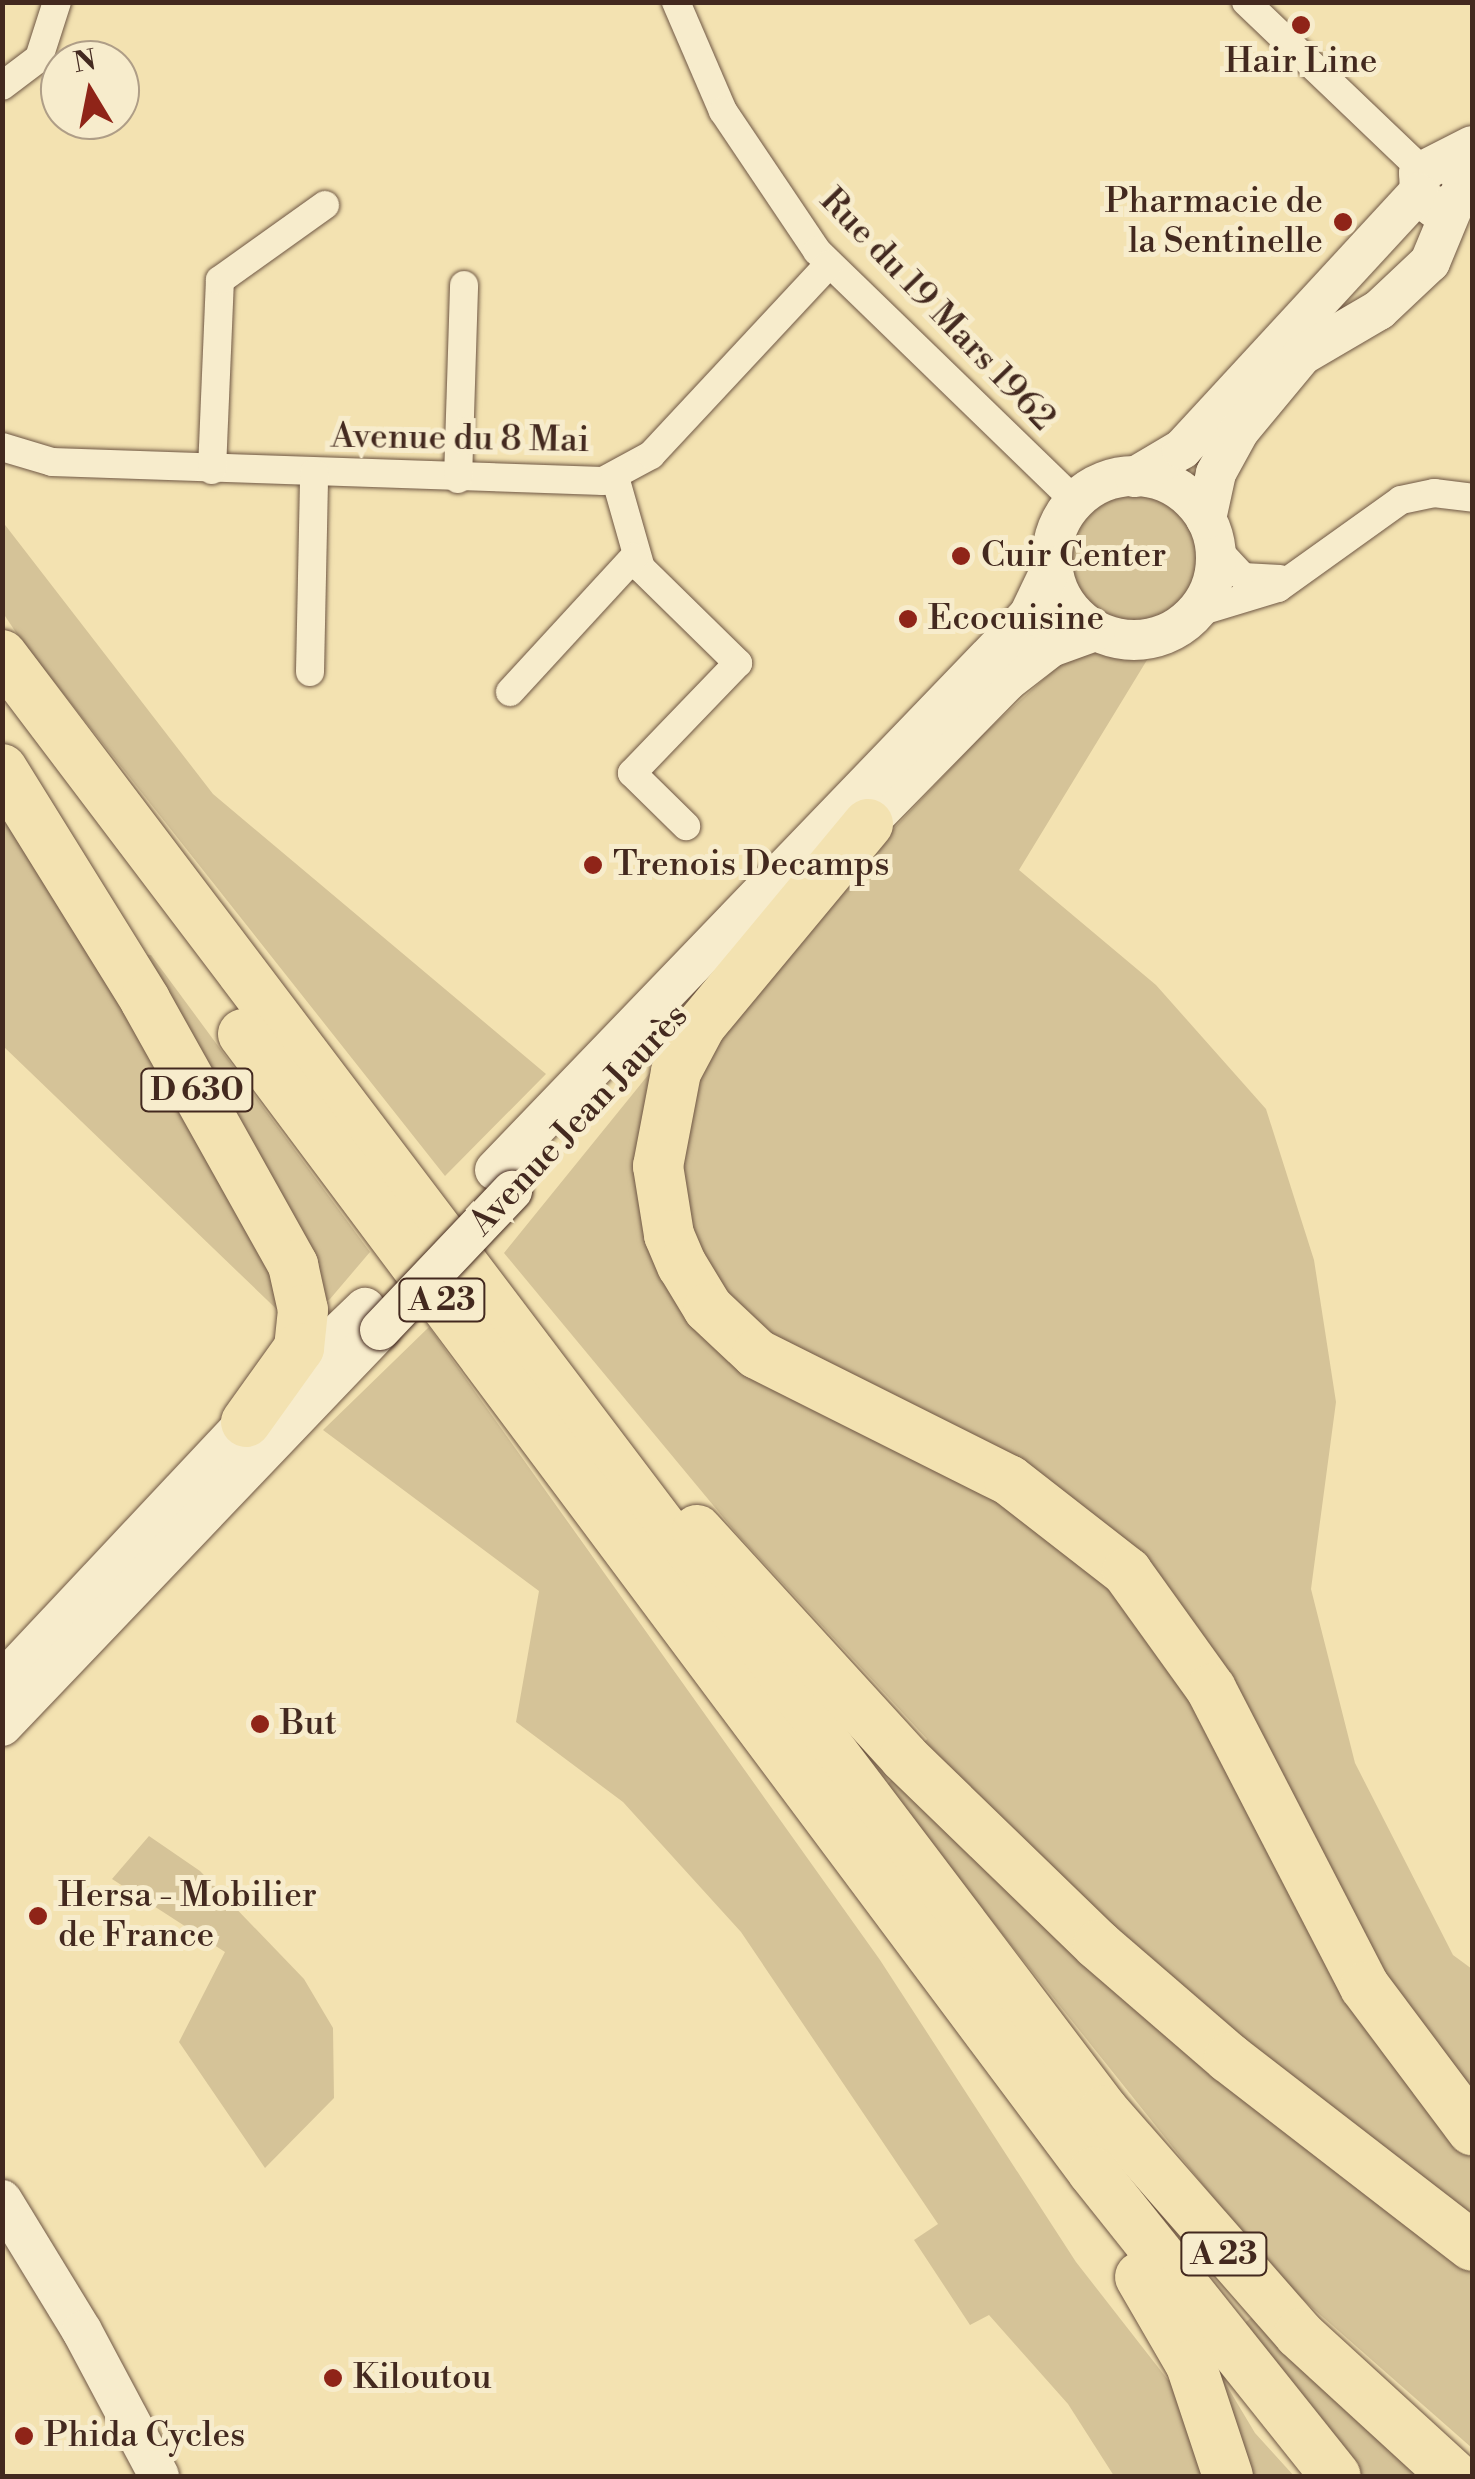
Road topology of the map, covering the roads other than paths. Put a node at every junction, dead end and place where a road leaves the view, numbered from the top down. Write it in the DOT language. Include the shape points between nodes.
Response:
graph roads {
  1 [pos="56,2"];
  2 [pos="676,2"];
  3 [pos="1246,2"];
  4 [pos="2,86"];
  5 [pos="1450,176"];
  6 [pos="325,204"];
  7 [pos="830,264"];
  8 [pos="464,284"];
  9 [pos="2,447"];
  10 [pos="212,470"];
  11 [pos="314,474"];
  12 [pos="1135,476"];
  13 [pos="615,477"];
  14 [pos="458,479"];
  15 [pos="1472,498"];
  16 [pos="1075,502"];
  17 [pos="1211,534"];
  18 [pos="634,557"];
  19 [pos="1052,566"];
  20 [pos="1296,573"];
  21 [pos="1195,614"];
  22 [pos="1095,631"];
  23 [pos="2,655"];
  24 [pos="310,672"];
  25 [pos="510,692"];
  26 [pos="2,712"];
  27 [pos="2,770"];
  28 [pos="868,824"];
  29 [pos="686,826"];
  30 [pos="504,1181"];
  31 [pos="450,1250"];
  32 [pos="373,1319"];
  33 [pos="246,1422"];
  34 [pos="2,1682"];
  35 [pos="2,1726"];
  36 [pos="977,2017"];
  37 [pos="1472,2130"];
  38 [pos="2,2200"];
  39 [pos="1472,2246"];
  40 [pos="82,2331"];
  41 [pos="159,2476"];
  42 [pos="180,2476"];
  43 [pos="1228,2476"];
  44 [pos="1336,2476"];
  45 [pos="1454,2476"];
  1 -- 4 [label="street" via="39,58"];
  2 -- 7 [label="street, Rue du 19 Mars 1962" via="728,120"];
  3 -- 5 [label="street"];
  5 -- 12 [label="main road" via="1182,450"];
  5 -- 17 [label="main road" via="1430,262 1378,310 1308,350 1219,465"];
  6 -- 10 [label="street" via="220,280"];
  7 -- 13 [label="street, Avenue du 8 Mai" via="651,455"];
  7 -- 16 [label="street, Rue du 19 Mars 1962"];
  8 -- 14 [label="street"];
  9 -- 10 [label="street, Avenue du 8 Mai" via="52,462"];
  10 -- 11 [label="street, Avenue du 8 Mai"];
  11 -- 14 [label="street, Avenue du 8 Mai"];
  11 -- 24 [label="street"];
  12 -- 16 [label="main road" via="1098,484"];
  12 -- 17 [label="main road" via="1181,491"];
  13 -- 14 [label="street, Avenue du 8 Mai" via="580,484"];
  13 -- 18 [label="street"];
  15 -- 20 [label="street" via="1434,493 1401,500"];
  16 -- 19 [label="main road" via="1055,536"];
  17 -- 20 [label="street" via="1249,580"];
  17 -- 21 [label="main road" via="1212,583"];
  18 -- 25 [label="street"];
  18 -- 29 [label="street" via="738,664 632,773"];
  19 -- 22 [label="main road" via="1066,604"];
  19 -- 30 [label="main road, Avenue Jean Jaurès / D 630" via="1029,615"];
  20 -- 21 [label="street" via="1269,592"];
  21 -- 22 [label="main road" via="1148,639"];
  22 -- 28 [label="main road, Avenue Jean Jaurès / D 630" via="1051,647 1007,681"];
  23 -- 31 [label="highway, A 23"];
  26 -- 36 [label="highway, A 23"];
  27 -- 33 [label="highway, D 630" via="146,1000 293,1265 303,1310 299,1348"];
  28 -- 30 [label="main road, Avenue Jean Jaurès / D 630"];
  28 -- 37 [label="highway" via="701,1025 676,1072 658,1166 669,1235 682,1266 721,1322 771,1364 1010,1480 1127,1572 1211,1689 1364,1987"];
  30 -- 32 [label="main road, Avenue Jean Jaurès / D 630, bridge"];
  31 -- 39 [label="highway" via="494,1283 726,1564 993,1846 1230,2058"];
  31 -- 45 [label="highway, A 23" via="1132,2146 1299,2334"];
  32 -- 33 [label="main road, Avenue Jean Jaurès / D 630"];
  32 -- 35 [label="main road, Avenue Jean Jaurès / D 630"];
  33 -- 34 [label="main road, Avenue Jean Jaurès / D 630"];
  36 -- 43 [label="highway" via="1043,2134 1182,2348"];
  36 -- 44 [label="highway, A 23"];
  38 -- 40 [label="main road"];
  40 -- 41 [label="main road"];
  40 -- 42 [label="main road"];
}
